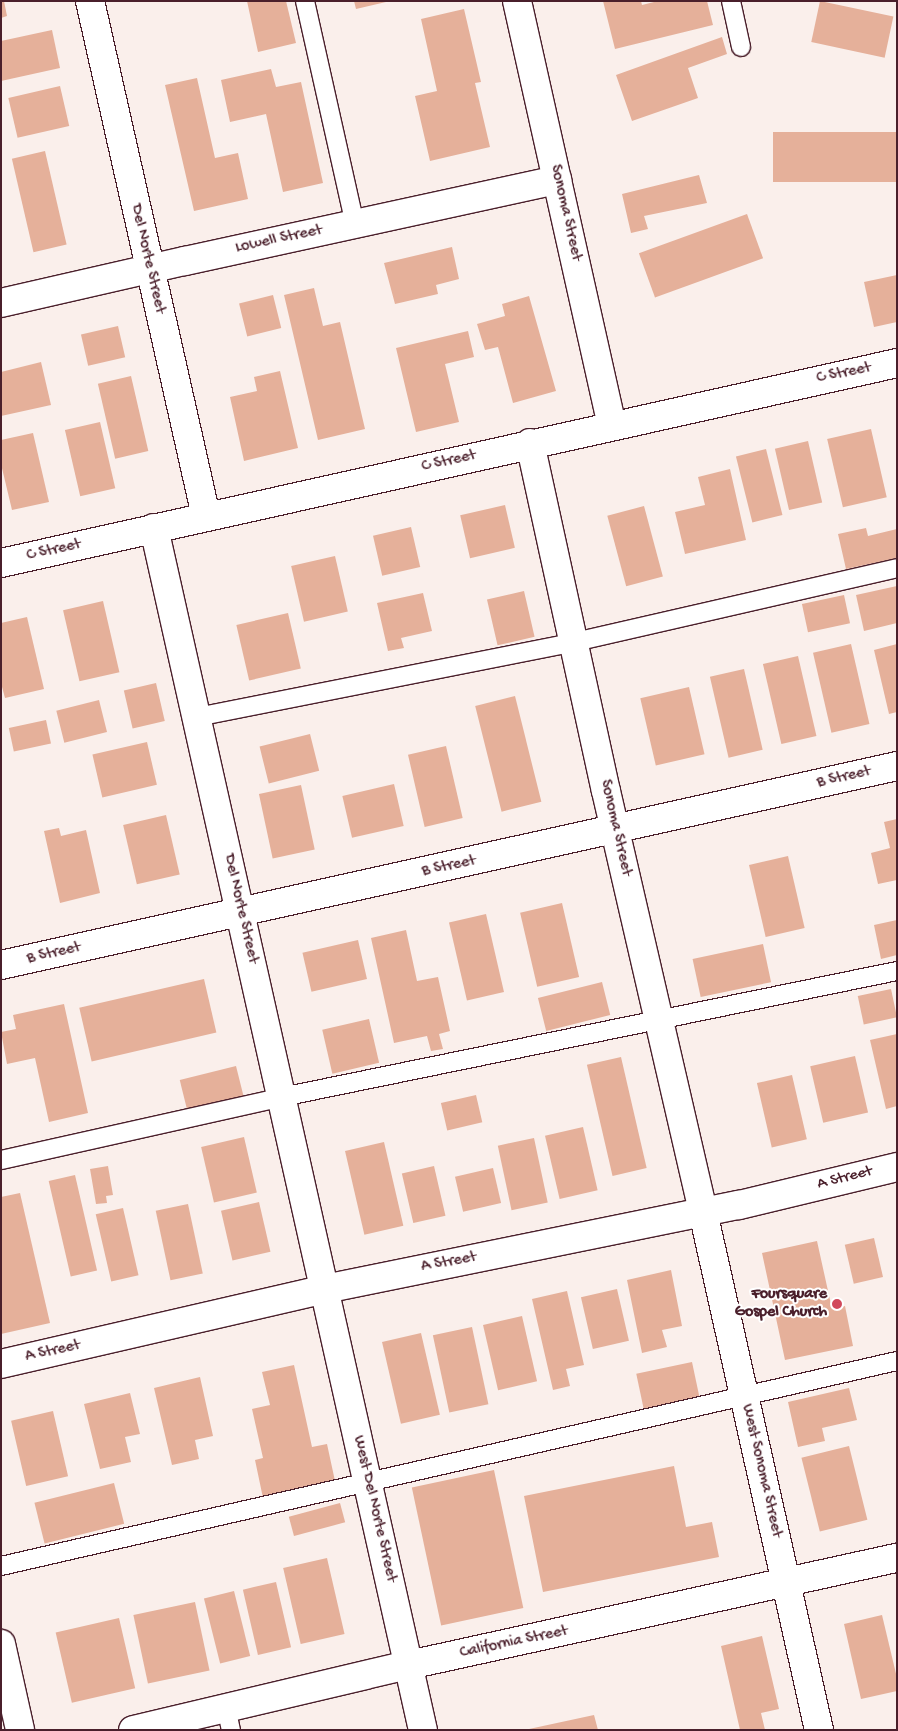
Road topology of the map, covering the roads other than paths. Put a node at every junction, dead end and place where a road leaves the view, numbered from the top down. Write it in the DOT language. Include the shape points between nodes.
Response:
graph roads {
  1 [pos="90,1"];
  2 [pos="305,1"];
  3 [pos="517,1"];
  4 [pos="732,1"];
  5 [pos="741,47"];
  6 [pos="557,180"];
  7 [pos="356,224"];
  8 [pos="149,269"];
  9 [pos="1,303"];
  10 [pos="897,363"];
  11 [pos="612,425"];
  12 [pos="530,443"];
  13 [pos="206,516"];
  14 [pos="154,528"];
  15 [pos="1,563"];
  16 [pos="897,568"];
  17 [pos="575,642"];
  18 [pos="197,717"];
  19 [pos="897,766"];
  20 [pos="616,830"];
  21 [pos="240,912"];
  22 [pos="1,965"];
  23 [pos="897,971"];
  24 [pos="658,1022"];
  25 [pos="282,1097"];
  26 [pos="1,1160"];
  27 [pos="897,1166"];
  28 [pos="703,1212"];
  29 [pos="325,1288"];
  30 [pos="897,1361"];
  31 [pos="1,1364"];
  32 [pos="745,1398"];
  33 [pos="368,1482"];
  34 [pos="897,1558"];
  35 [pos="1,1566"];
  36 [pos="786,1584"];
  37 [pos="1,1644"];
  38 [pos="409,1666"];
  39 [pos="228,1718"];
  40 [pos="20,1730"];
  41 [pos="133,1730"];
  42 [pos="423,1730"];
  43 [pos="819,1730"];
  1 -- 8 [label="street, Del Norte Street"];
  2 -- 7 [label="lane"];
  3 -- 6 [label="street, Sonoma Street"];
  4 -- 5 [label="lane"];
  6 -- 7 [label="street, Lowell Street"];
  6 -- 11 [label="street, Sonoma Street"];
  7 -- 8 [label="street, Lowell Street"];
  8 -- 9 [label="street, Lowell Street"];
  8 -- 13 [label="street, Del Norte Street"];
  10 -- 11 [label="street, C Street"];
  11 -- 12 [label="street, C Street"];
  12 -- 13 [label="street, C Street"];
  12 -- 17 [label="street, Sonoma Street"];
  13 -- 14 [label="street, C Street"];
  14 -- 15 [label="street, C Street"];
  14 -- 18 [label="street, Del Norte Street"];
  16 -- 17 [label="lane"];
  17 -- 18 [label="lane"];
  17 -- 20 [label="street, Sonoma Street"];
  18 -- 21 [label="street, Del Norte Street"];
  19 -- 20 [label="street, B Street"];
  20 -- 21 [label="street, B Street"];
  20 -- 24 [label="street, Sonoma Street"];
  21 -- 22 [label="street, B Street"];
  21 -- 25 [label="street, Del Norte Street"];
  23 -- 24 [label="lane"];
  24 -- 25 [label="lane"];
  24 -- 28 [label="street, Sonoma Street"];
  25 -- 26 [label="lane"];
  25 -- 29 [label="street, Del Norte Street"];
  27 -- 28 [label="street, A Street"];
  28 -- 29 [label="street, A Street"];
  28 -- 32 [label="street, West Sonoma Street"];
  29 -- 31 [label="street, A Street"];
  29 -- 33 [label="street, West Del Norte Street"];
  30 -- 32 [label="lane"];
  32 -- 33 [label="lane"];
  32 -- 36 [label="street, West Sonoma Street"];
  33 -- 35 [label="lane"];
  33 -- 38 [label="street, West Del Norte Street"];
  34 -- 36 [label="street, California Street"];
  36 -- 38 [label="street, California Street"];
  36 -- 43 [label="street, West Sonoma Street"];
  37 -- 40 [label="street"];
  38 -- 39 [label="street, California Street"];
  38 -- 42 [label="street, West Del Norte Street"];
  39 -- 41 [label="street, California Street"];
}
